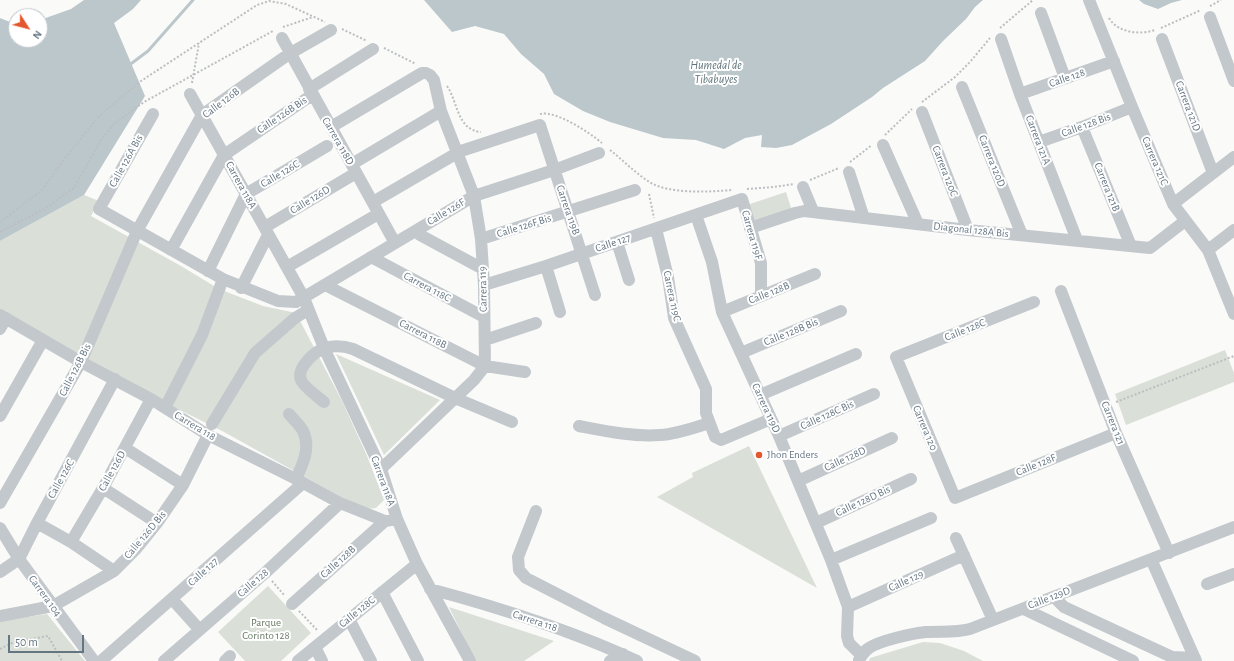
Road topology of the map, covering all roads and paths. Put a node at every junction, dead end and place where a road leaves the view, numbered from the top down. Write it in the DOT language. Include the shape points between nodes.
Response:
graph roads {
  1 [pos="1033,0"];
  2 [pos="1089,0"];
  3 [pos="1221,0"];
  4 [pos="1207,11"];
  5 [pos="1041,13"];
  6 [pos="1107,13"];
  7 [pos="332,27"];
  8 [pos="998,34"];
  9 [pos="282,38"];
  10 [pos="1162,39"];
  11 [pos="199,43"];
  12 [pos="376,46"];
  13 [pos="289,54"];
  14 [pos="1114,61"];
  15 [pos="416,64"];
  16 [pos="1065,78"];
  17 [pos="1234,80"];
  18 [pos="446,84"];
  19 [pos="962,86"];
  20 [pos="310,92"];
  21 [pos="190,94"];
  22 [pos="1020,94"];
  23 [pos="1132,107"];
  24 [pos="918,108"];
  25 [pos="441,111"];
  26 [pos="153,114"];
  27 [pos="202,115"];
  28 [pos="538,120"];
  29 [pos="331,127"];
  30 [pos="1082,127"];
  31 [pos="486,133"];
  32 [pos="880,142"];
  33 [pos="1039,142"];
  34 [pos="327,146"];
  35 [pos="599,153"];
  36 [pos="224,154"];
  37 [pos="455,154"];
  38 [pos="1234,157"];
  39 [pos="354,169"];
  40 [pos="554,170"];
  41 [pos="849,172"];
  42 [pos="1213,173"];
  43 [pos="802,184"];
  44 [pos="635,190"];
  45 [pos="742,193"];
  46 [pos="246,194"];
  47 [pos="649,194"];
  48 [pos="474,196"];
  49 [pos="373,202"];
  50 [pos="1173,204"];
  51 [pos="813,211"];
  52 [pos="568,212"];
  53 [pos="696,215"];
  54 [pos="373,217"];
  55 [pos="864,218"];
  56 [pos="1185,221"];
  57 [pos="0,222"];
  58 [pos="918,224"];
  59 [pos="750,228"];
  60 [pos="656,229"];
  61 [pos="968,230"];
  62 [pos="1234,230"];
  63 [pos="137,231"];
  64 [pos="266,231"];
  65 [pos="420,235"];
  66 [pos="1022,235"];
  67 [pos="481,239"];
  68 [pos="1076,240"];
  69 [pos="617,242"];
  70 [pos="395,243"];
  71 [pos="1131,246"];
  72 [pos="171,250"];
  73 [pos="1208,250"];
  74 [pos="583,254"];
  75 [pos="371,257"];
  76 [pos="546,266"];
  77 [pos="287,267"];
  78 [pos="483,269"];
  79 [pos="208,271"];
  80 [pos="815,274"];
  81 [pos="223,280"];
  82 [pos="629,280"];
  83 [pos="325,285"];
  84 [pos="484,285"];
  85 [pos="241,288"];
  86 [pos="1061,291"];
  87 [pos="595,295"];
  88 [pos="762,296"];
  89 [pos="304,298"];
  90 [pos="1034,302"];
  91 [pos="308,310"];
  92 [pos="841,311"];
  93 [pos="560,312"];
  94 [pos="722,312"];
  95 [pos="1234,314"];
  96 [pos="3,317"];
  97 [pos="484,317"];
  98 [pos="536,323"];
  99 [pos="0,329"];
  100 [pos="43,340"];
  101 [pos="485,340"];
  102 [pos="324,348"];
  103 [pos="741,352"];
  104 [pos="856,354"];
  105 [pos="1234,356"];
  106 [pos="896,358"];
  107 [pos="81,362"];
  108 [pos="485,366"];
  109 [pos="525,372"];
  110 [pos="115,379"];
  111 [pos="874,394"];
  112 [pos="760,395"];
  113 [pos="455,398"];
  114 [pos="151,399"];
  115 [pos="168,402"];
  116 [pos="324,402"];
  117 [pos="1106,406"];
  118 [pos="289,414"];
  119 [pos="0,416"];
  120 [pos="771,419"];
  121 [pos="512,422"];
  122 [pos="709,423"];
  123 [pos="579,426"];
  124 [pos="210,429"];
  125 [pos="1116,433"];
  126 [pos="779,436"];
  127 [pos="892,438"];
  128 [pos="124,448"];
  129 [pos="381,469"];
  130 [pos="911,479"];
  131 [pos="300,481"];
  132 [pos="798,481"];
  133 [pos="184,485"];
  134 [pos="103,488"];
  135 [pos="955,498"];
  136 [pos="340,503"];
  137 [pos="0,504"];
  138 [pos="536,511"];
  139 [pos="931,518"];
  140 [pos="397,519"];
  141 [pos="384,521"];
  142 [pos="37,523"];
  143 [pos="158,523"];
  144 [pos="816,523"];
  145 [pos="1234,527"];
  146 [pos="0,528"];
  147 [pos="956,538"];
  148 [pos="71,542"];
  149 [pos="1169,553"];
  150 [pos="964,555"];
  151 [pos="1151,559"];
  152 [pos="19,560"];
  153 [pos="831,560"];
  154 [pos="417,564"];
  155 [pos="114,571"];
  156 [pos="0,572"];
  157 [pos="1234,574"];
  158 [pos="1207,584"];
  159 [pos="430,589"];
  160 [pos="382,592"];
  161 [pos="1054,597"];
  162 [pos="172,599"];
  163 [pos="292,604"];
  164 [pos="53,606"];
  165 [pos="848,607"];
  166 [pos="1024,609"];
  167 [pos="0,616"];
  168 [pos="349,619"];
  169 [pos="993,620"];
  170 [pos="199,629"];
  171 [pos="315,647"];
  172 [pos="0,649"];
  173 [pos="623,654"];
  174 [pos="860,658"];
  175 [pos="1195,660"];
  176 [pos="62,661"];
  177 [pos="94,661"];
  178 [pos="101,661"];
  179 [pos="164,661"];
  180 [pos="298,661"];
  181 [pos="322,661"];
  182 [pos="371,661"];
  183 [pos="418,661"];
  184 [pos="470,661"];
  185 [pos="610,661"];
  186 [pos="637,661"];
  187 [pos="695,661"];
  188 [pos="1133,661"];
  1 -- 8 [label="path"];
  2 -- 14 [label="street, Carrera 121C"];
  3 -- 4 [label="path"];
  4 -- 6 [label="path" via="1145,33 1135,33 1119,27 1110,20"];
  4 -- 17 [label="street"];
  5 -- 16 [label="street"];
  7 -- 11 [label="path" via="286,4 269,2 257,5"];
  7 -- 12 [label="path"];
  7 -- 13 [label="street, Calle 126B"];
  8 -- 22 [label="street, Carrera 121A"];
  8 -- 24 [label="path" via="955,77"];
  9 -- 13 [label="street, Carrera 118D"];
  10 -- 42 [label="street, Carrera 121D"];
  11 -- 21 [label="path"];
  11 -- 57 [label="path" via="141,81 98,116 42,190"];
  12 -- 15 [label="path"];
  12 -- 20 [label="street, Calle 126B Bis"];
  13 -- 20 [label="street, Carrera 118D"];
  13 -- 27 [label="street, Calle 126B"];
  14 -- 16 [label="street, Calle 128"];
  14 -- 23 [label="street, Carrera 121C"];
  16 -- 22 [label="street, Calle 128"];
  18 -- 31 [label="path" via="457,112 466,126 475,132"];
  19 -- 66 [label="street, Carrera 120D"];
  20 -- 29 [label="street, Carrera 118D"];
  20 -- 36 [label="street, Calle 126B Bis"];
  21 -- 27 [label="street, Carrera 118A"];
  22 -- 33 [label="street, Carrera 121A"];
  23 -- 30 [label="street, Calle 128 Bis"];
  23 -- 50 [label="street, Carrera 121C"];
  24 -- 32 [label="path"];
  24 -- 61 [label="street, Carrera 120C"];
  25 -- 29 [label="street, Carrera 119" via="434,80 430,75 422,73"];
  25 -- 37 [label="street, Carrera 119"];
  25 -- 39 [label="street, Calle 126D"];
  26 -- 63 [label="street, Calle 126A Bis" via="99,209"];
  27 -- 36 [label="street, Carrera 118A"];
  27 -- 63 [label="street, Calle 126B"];
  28 -- 37 [label="street"];
  28 -- 40 [label="street, Carrera 119B"];
  28 -- 45 [label="path" via="543,113 566,119 600,141 651,183 664,188"];
  29 -- 39 [label="street, Carrera 118D"];
  30 -- 33 [label="street, Calle 128 Bis"];
  30 -- 71 [label="street, Carrera 121B"];
  32 -- 43 [label="path" via="832,172"];
  32 -- 58 [label="street"];
  33 -- 68 [label="street, Carrera 121A"];
  34 -- 46 [label="street, Calle 126C"];
  35 -- 40 [label="street, Calle 126F"];
  36 -- 46 [label="street, Carrera 118A"];
  36 -- 72 [label="street, Calle 126B Bis"];
  37 -- 48 [label="street, Carrera 119"];
  37 -- 49 [label="street"];
  38 -- 42 [label="street"];
  39 -- 49 [label="street, Carrera 118D"];
  39 -- 64 [label="street, Calle 126D"];
  40 -- 48 [label="street, Calle 126F"];
  40 -- 52 [label="street, Carrera 119B"];
  41 -- 55 [label="street"];
  42 -- 50 [label="street"];
  43 -- 45 [label="path"];
  43 -- 51 [label="street"];
  44 -- 52 [label="street, Calle 126F Bis"];
  45 -- 53 [label="street, Calle 127"];
  45 -- 59 [label="street, Carrera 119F"];
  46 -- 64 [label="street, Carrera 118A"];
  46 -- 79 [label="street"];
  47 -- 60 [label="path"];
  48 -- 67 [label="street, Carrera 119"];
  48 -- 70 [label="street, Calle 126F"];
  49 -- 70 [label="street, Carrera 118D"];
  50 -- 56 [label="street, Carrera 121C"];
  51 -- 55 [label="street, Diagonal 128A Bis"];
  51 -- 59 [label="street, Diagonal 128A Bis" via="795,213"];
  52 -- 67 [label="street, Calle 126F Bis"];
  52 -- 74 [label="street, Carrera 119B"];
  53 -- 60 [label="street, Calle 127"];
  53 -- 94 [label="street, Carrera 119D" via="712,262"];
  54 -- 77 [label="street"];
  55 -- 58 [label="street, Diagonal 128A Bis"];
  56 -- 71 [label="street, Diagonal 128A Bis" via="1150,248"];
  56 -- 73 [label="street, Carrera 121C"];
  58 -- 61 [label="street, Diagonal 128A Bis"];
  59 -- 88 [label="street, Carrera 119F" via="761,263"];
  60 -- 69 [label="street, Calle 127"];
  60 -- 122 [label="street, Carrera 119C" via="668,277 674,318 706,389 706,413"];
  61 -- 66 [label="street, Diagonal 128A Bis"];
  62 -- 73 [label="street"];
  63 -- 72 [label="street"];
  63 -- 107 [label="street, Calle 126B Bis"];
  64 -- 77 [label="street, Carrera 118A"];
  64 -- 85 [label="street"];
  65 -- 78 [label="street"];
  66 -- 68 [label="street, Diagonal 128A Bis"];
  67 -- 78 [label="street, Carrera 119"];
  68 -- 71 [label="street, Diagonal 128A Bis"];
  69 -- 74 [label="street, Calle 127"];
  69 -- 82 [label="street"];
  70 -- 75 [label="street, Calle 126F"];
  72 -- 79 [label="street"];
  73 -- 95 [label="street, Carrera 121C"];
  74 -- 76 [label="street, Calle 127"];
  74 -- 87 [label="street, Carrera 119B"];
  75 -- 83 [label="street, Calle 126F"];
  75 -- 97 [label="street, Carrera 118C"];
  76 -- 84 [label="street, Calle 127"];
  76 -- 93 [label="street"];
  77 -- 89 [label="street, Carrera 118A"];
  78 -- 84 [label="street, Carrera 119"];
  79 -- 81 [label="street"];
  80 -- 88 [label="street, Calle 128B"];
  81 -- 85 [label="street"];
  81 -- 115 [label="street" via="202,335"];
  83 -- 89 [label="street, Calle 126F"];
  83 -- 108 [label="street, Carrera 118B"];
  84 -- 97 [label="street, Carrera 119"];
  85 -- 89 [label="street" via="278,301 296,302"];
  86 -- 117 [label="street, Carrera 121"];
  88 -- 94 [label="street, Calle 128B"];
  89 -- 91 [label="street, Carrera 118A"];
  90 -- 106 [label="street, Calle 128C"];
  91 -- 102 [label="street, Carrera 118A"];
  91 -- 124 [label="street, Calle 126D Bis" via="255,353"];
  92 -- 103 [label="street, Calle 128B Bis"];
  94 -- 103 [label="street, Carrera 119D"];
  96 -- 99 [label="street"];
  96 -- 100 [label="street, Carrera 118"];
  97 -- 101 [label="street, Carrera 119"];
  98 -- 101 [label="street"];
  100 -- 107 [label="street, Carrera 118"];
  100 -- 119 [label="street"];
  101 -- 108 [label="street, Carrera 119"];
  102 -- 113 [label="street" via="342,345 353,349"];
  102 -- 116 [label="street" via="303,365 300,373 302,381"];
  102 -- 129 [label="street, Carrera 118A"];
  103 -- 112 [label="street, Carrera 119D"];
  104 -- 112 [label="street"];
  105 -- 117 [label="path"];
  106 -- 135 [label="street, Carrera 120"];
  107 -- 110 [label="street, Carrera 118"];
  107 -- 137 [label="street, Calle 126B Bis"];
  108 -- 109 [label="street, Carrera 118B"];
  108 -- 113 [label="street"];
  110 -- 114 [label="street, Carrera 118"];
  110 -- 142 [label="street, Calle 126C"];
  111 -- 126 [label="street, Calle 128C Bis"];
  112 -- 120 [label="street, Carrera 119D"];
  113 -- 121 [label="street"];
  113 -- 129 [label="street"];
  114 -- 124 [label="street, Carrera 118"];
  114 -- 128 [label="street, Calle 126D"];
  117 -- 125 [label="street, Carrera 121"];
  118 -- 131 [label="street" via="303,431 307,445"];
  120 -- 122 [label="street, Carrera 119C" via="721,440 715,437"];
  120 -- 126 [label="street, Carrera 119D"];
  122 -- 123 [label="street" via="660,435 620,433"];
  124 -- 131 [label="street, Carrera 118"];
  124 -- 133 [label="street, Calle 126D Bis"];
  125 -- 135 [label="street, Calle 128F"];
  125 -- 149 [label="street, Carrera 121"];
  126 -- 132 [label="street, Carrera 119D"];
  127 -- 132 [label="street, Calle 128D"];
  128 -- 133 [label="street"];
  128 -- 134 [label="street, Calle 126D"];
  129 -- 140 [label="street, Carrera 118A"];
  130 -- 144 [label="street, Calle 128D Bis"];
  131 -- 136 [label="street, Carrera 118"];
  131 -- 162 [label="street, Calle 127"];
  132 -- 144 [label="street, Carrera 119D"];
  133 -- 143 [label="street, Calle 126D Bis"];
  134 -- 143 [label="street"];
  134 -- 148 [label="street, Calle 126D"];
  136 -- 141 [label="street, Carrera 118"];
  136 -- 170 [label="street, Calle 128" via="265,573"];
  138 -- 187 [label="street" via="518,557 519,570 526,578"];
  139 -- 153 [label="street"];
  140 -- 141 [label="street"];
  140 -- 154 [label="street, Carrera 118A"];
  141 -- 163 [label="street, Calle 128B"];
  142 -- 148 [label="street"];
  142 -- 152 [label="street, Calle 126C"];
  143 -- 155 [label="street, Calle 126D Bis"];
  144 -- 153 [label="street, Carrera 119D"];
  145 -- 149 [label="street, Calle 129D"];
  146 -- 152 [label="street, Carrera 104"];
  147 -- 150 [label="street"];
  148 -- 155 [label="street"];
  149 -- 151 [label="street, Calle 129D"];
  150 -- 165 [label="street, Calle 129"];
  150 -- 169 [label="street"];
  151 -- 161 [label="street, Calle 129D"];
  151 -- 175 [label="street"];
  152 -- 156 [label="street"];
  152 -- 164 [label="street, Carrera 104"];
  153 -- 165 [label="street, Carrera 119D"];
  154 -- 159 [label="street, Carrera 118A"];
  154 -- 160 [label="street, Calle 128C"];
  155 -- 164 [label="street, Calle 126D Bis"];
  157 -- 158 [label="street"];
  159 -- 173 [label="street, Carrera 118" via="532,619"];
  159 -- 184 [label="street, Carrera 118A"];
  160 -- 168 [label="street, Calle 128C"];
  160 -- 183 [label="street"];
  161 -- 166 [label="street, Calle 129D"];
  161 -- 175 [label="street" via="1064,607 1172,657"];
  162 -- 170 [label="street"];
  162 -- 178 [label="street, Calle 127"];
  164 -- 167 [label="street"];
  164 -- 177 [label="street, Carrera 104"];
  165 -- 174 [label="street, Carrera 119D" via="847,636"];
  166 -- 169 [label="street, Calle 129D"];
  166 -- 188 [label="street"];
  168 -- 171 [label="street, Calle 128C"];
  168 -- 182 [label="street"];
  169 -- 174 [label="street, Calle 129D" via="965,631 927,632 875,644"];
  170 -- 179 [label="street, Calle 128"];
  171 -- 180 [label="street, Calle 128C"];
  171 -- 181 [label="street"];
  172 -- 176 [label="path" via="14,642 48,636"];
  173 -- 185 [label="street"];
  173 -- 186 [label="street, Carrera 118"];
}
